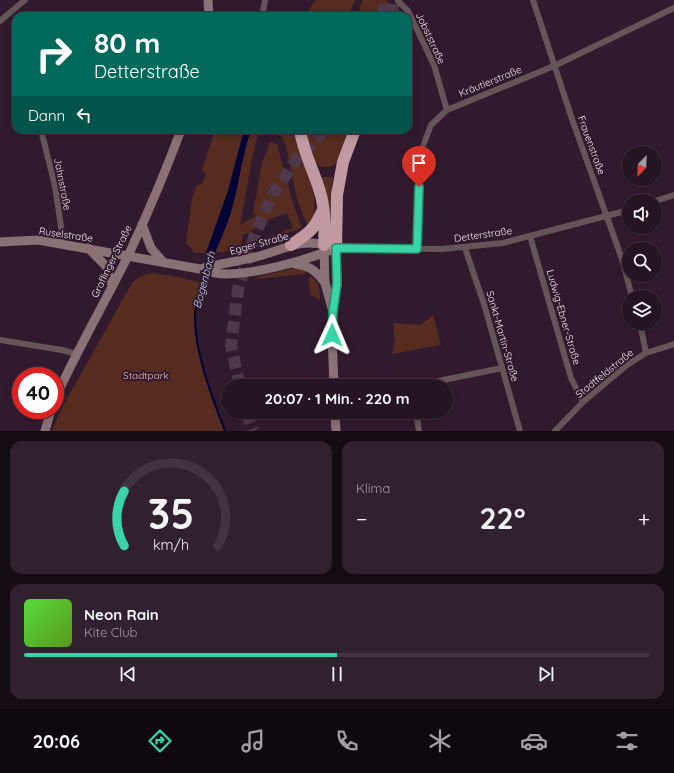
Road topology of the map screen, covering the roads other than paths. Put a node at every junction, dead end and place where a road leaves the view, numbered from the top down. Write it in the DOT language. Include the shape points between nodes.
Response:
graph roads {
  1 [pos="25,0"];
  2 [pos="208,0"];
  3 [pos="265,0"];
  4 [pos="397,0"];
  5 [pos="535,1"];
  6 [pos="674,8"];
  7 [pos="17,12"];
  8 [pos="210,12"];
  9 [pos="263,12"];
  10 [pos="408,12"];
  11 [pos="12,15"];
  12 [pos="412,19"];
  13 [pos="0,21"];
  14 [pos="554,66"];
  15 [pos="447,110"];
  16 [pos="42,134"];
  17 [pos="179,134"];
  18 [pos="301,134"];
  19 [pos="354,134"];
  20 [pos="674,195"];
  21 [pos="662,199"];
  22 [pos="323,210"];
  23 [pos="622,212"];
  24 [pos="607,216"];
  25 [pos="142,224"];
  26 [pos="530,236"];
  27 [pos="0,242"];
  28 [pos="60,243"];
  29 [pos="291,245"];
  30 [pos="88,248"];
  31 [pos="336,248"];
  32 [pos="465,248"];
  33 [pos="324,249"];
  34 [pos="417,249"];
  35 [pos="263,255"];
  36 [pos="128,256"];
  37 [pos="291,262"];
  38 [pos="164,263"];
  39 [pos="200,269"];
  40 [pos="248,272"];
  41 [pos="325,284"];
  42 [pos="112,285"];
  43 [pos="630,290"];
  44 [pos="333,311"];
  45 [pos="641,330"];
  46 [pos="0,340"];
  47 [pos="674,344"];
  48 [pos="646,353"];
  49 [pos="76,354"];
  50 [pos="502,368"];
  51 [pos="334,379"];
  52 [pos="448,379"];
  53 [pos="64,380"];
  54 [pos="583,402"];
  55 [pos="48,419"];
  56 [pos="335,419"];
  57 [pos="417,419"];
  58 [pos="45,431"];
  59 [pos="336,431"];
  60 [pos="419,431"];
  61 [pos="520,431"];
  62 [pos="555,431"];
  1 -- 7 [label="street"];
  2 -- 8 [label="street"];
  3 -- 9 [label="street"];
  4 -- 10 [label="street, Jobststraße"];
  5 -- 14 [label="street, Frauenstraße"];
  6 -- 14 [label="street, Kräutlerstraße"];
  11 -- 13 [label="street"];
  12 -- 15 [label="street, Jobststraße" via="434,64"];
  14 -- 15 [label="street, Kräutlerstraße"];
  14 -- 24 [label="street, Frauenstraße"];
  15 -- 34 [label="street, Kräutlerstraße" via="431,125 423,146"];
  16 -- 28 [label="street, Jahnstraße" via="55,186 62,233"];
  17 -- 25 [label="street, Graflinger Straße"];
  18 -- 22 [label="highway" via="321,194"];
  19 -- 31 [label="highway" via="337,195"];
  20 -- 21 [label="street"];
  22 -- 29 [label="highway" via="310,232"];
  22 -- 33 [label="highway"];
  23 -- 24 [label="street, Detterstraße"];
  24 -- 26 [label="street, Detterstraße"];
  24 -- 43 [label="street, Frauenstraße"];
  25 -- 36 [label="street, Graflinger Straße"];
  25 -- 38 [label="street" via="151,248"];
  26 -- 32 [label="street, Detterstraße"];
  26 -- 54 [label="street, Ludwig-Ebner-Straße" via="571,378"];
  27 -- 28 [label="street, Ruselstraße" via="38,240"];
  28 -- 30 [label="street, Ruselstraße"];
  29 -- 33 [label="street, Egger Straße" via="314,242"];
  29 -- 35 [label="street, Egger Straße"];
  30 -- 36 [label="street, Ruselstraße"];
  30 -- 42 [label="street" via="106,266"];
  31 -- 33 [label="street, Egger Straße"];
  31 -- 34 [label="street, Detterstraße"];
  31 -- 44 [label="street" via="337,284"];
  32 -- 34 [label="street, Detterstraße"];
  32 -- 50 [label="street, Sankt-Martin-Straße"];
  33 -- 37 [label="street, Egger Straße"];
  33 -- 41 [label="street"];
  35 -- 39 [label="street, Egger Straße"];
  35 -- 40 [label="street" via="250,266"];
  36 -- 38 [label="street, Egger Straße"];
  36 -- 42 [label="street, Graflinger Straße"];
  37 -- 40 [label="street, Egger Straße"];
  37 -- 41 [label="street" via="313,269"];
  38 -- 39 [label="street, Egger Straße"];
  39 -- 40 [label="street, Egger Straße" via="214,273"];
  41 -- 44 [label="street"];
  42 -- 49 [label="street, Graflinger Straße"];
  44 -- 51 [label="street"];
  45 -- 48 [label="street"];
  46 -- 49 [label="street"];
  47 -- 48 [label="street, Stadtfeldstraße"];
  48 -- 54 [label="street, Stadtfeldstraße"];
  49 -- 53 [label="street, Graflinger Straße"];
  50 -- 52 [label="street"];
  50 -- 61 [label="street, Sankt-Martin-Straße"];
  54 -- 62 [label="street, Stadtfeldstraße"];
  55 -- 58 [label="street"];
  56 -- 59 [label="street"];
  57 -- 60 [label="street"];
}
